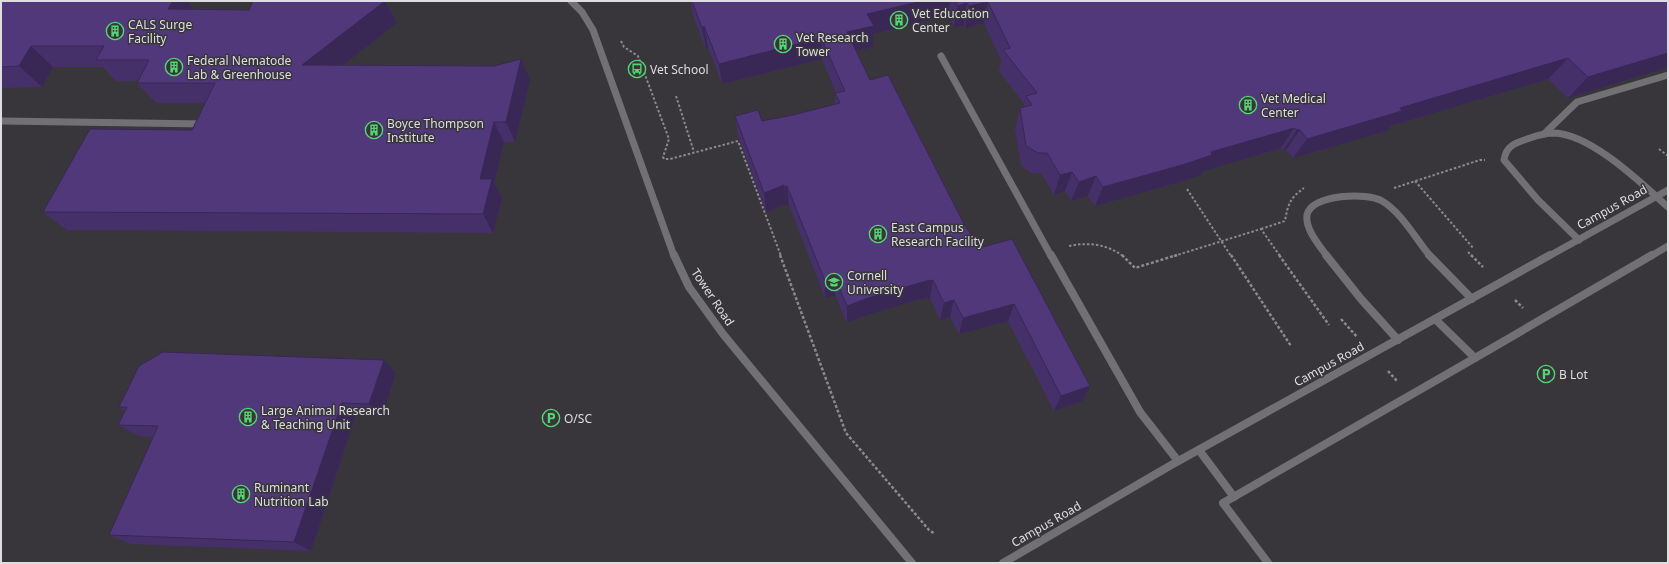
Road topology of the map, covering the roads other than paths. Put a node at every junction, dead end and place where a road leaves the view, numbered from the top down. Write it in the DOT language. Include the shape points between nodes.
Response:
graph roads {
  1 [pos="571,1"];
  2 [pos="941,56"];
  3 [pos="1668,74"];
  4 [pos="1,121"];
  5 [pos="206,124"];
  6 [pos="1544,134"];
  7 [pos="1668,190"];
  8 [pos="1656,197"];
  9 [pos="1668,207"];
  10 [pos="1579,240"];
  11 [pos="1668,246"];
  12 [pos="1472,299"];
  13 [pos="1435,319"];
  14 [pos="1398,340"];
  15 [pos="1475,358"];
  16 [pos="1200,450"];
  17 [pos="1178,461"];
  18 [pos="1234,497"];
  19 [pos="912,563"];
  20 [pos="1003,563"];
  21 [pos="1268,563"];
  1 -- 19 [label="street, Tower Road" via="582,12 593,30 665,231 689,287 723,334"];
  2 -- 17 [label="street" via="1140,412"];
  3 -- 6 [label="street" via="1577,102"];
  4 -- 5 [label="street"];
  6 -- 8 [label="street" via="1571,136 1585,143 1623,169"];
  6 -- 10 [label="street" via="1514,144 1504,152 1504,160 1538,200"];
  7 -- 8 [label="street, Campus Road"];
  8 -- 9 [label="street"];
  8 -- 10 [label="street, Campus Road"];
  10 -- 12 [label="street, Campus Road"];
  11 -- 15 [label="street"];
  12 -- 13 [label="street, Campus Road"];
  12 -- 14 [label="street" via="1439,267 1387,204 1368,194 1352,195 1322,202 1310,209 1307,217 1310,230 1322,249 1365,304"];
  13 -- 14 [label="street, Campus Road"];
  13 -- 15 [label="street"];
  14 -- 16 [label="street, Campus Road"];
  15 -- 18 [label="street"];
  16 -- 17 [label="street, Campus Road"];
  16 -- 18 [label="street"];
  17 -- 20 [label="street, Campus Road"];
  18 -- 21 [label="street" via="1223,503"];
}
